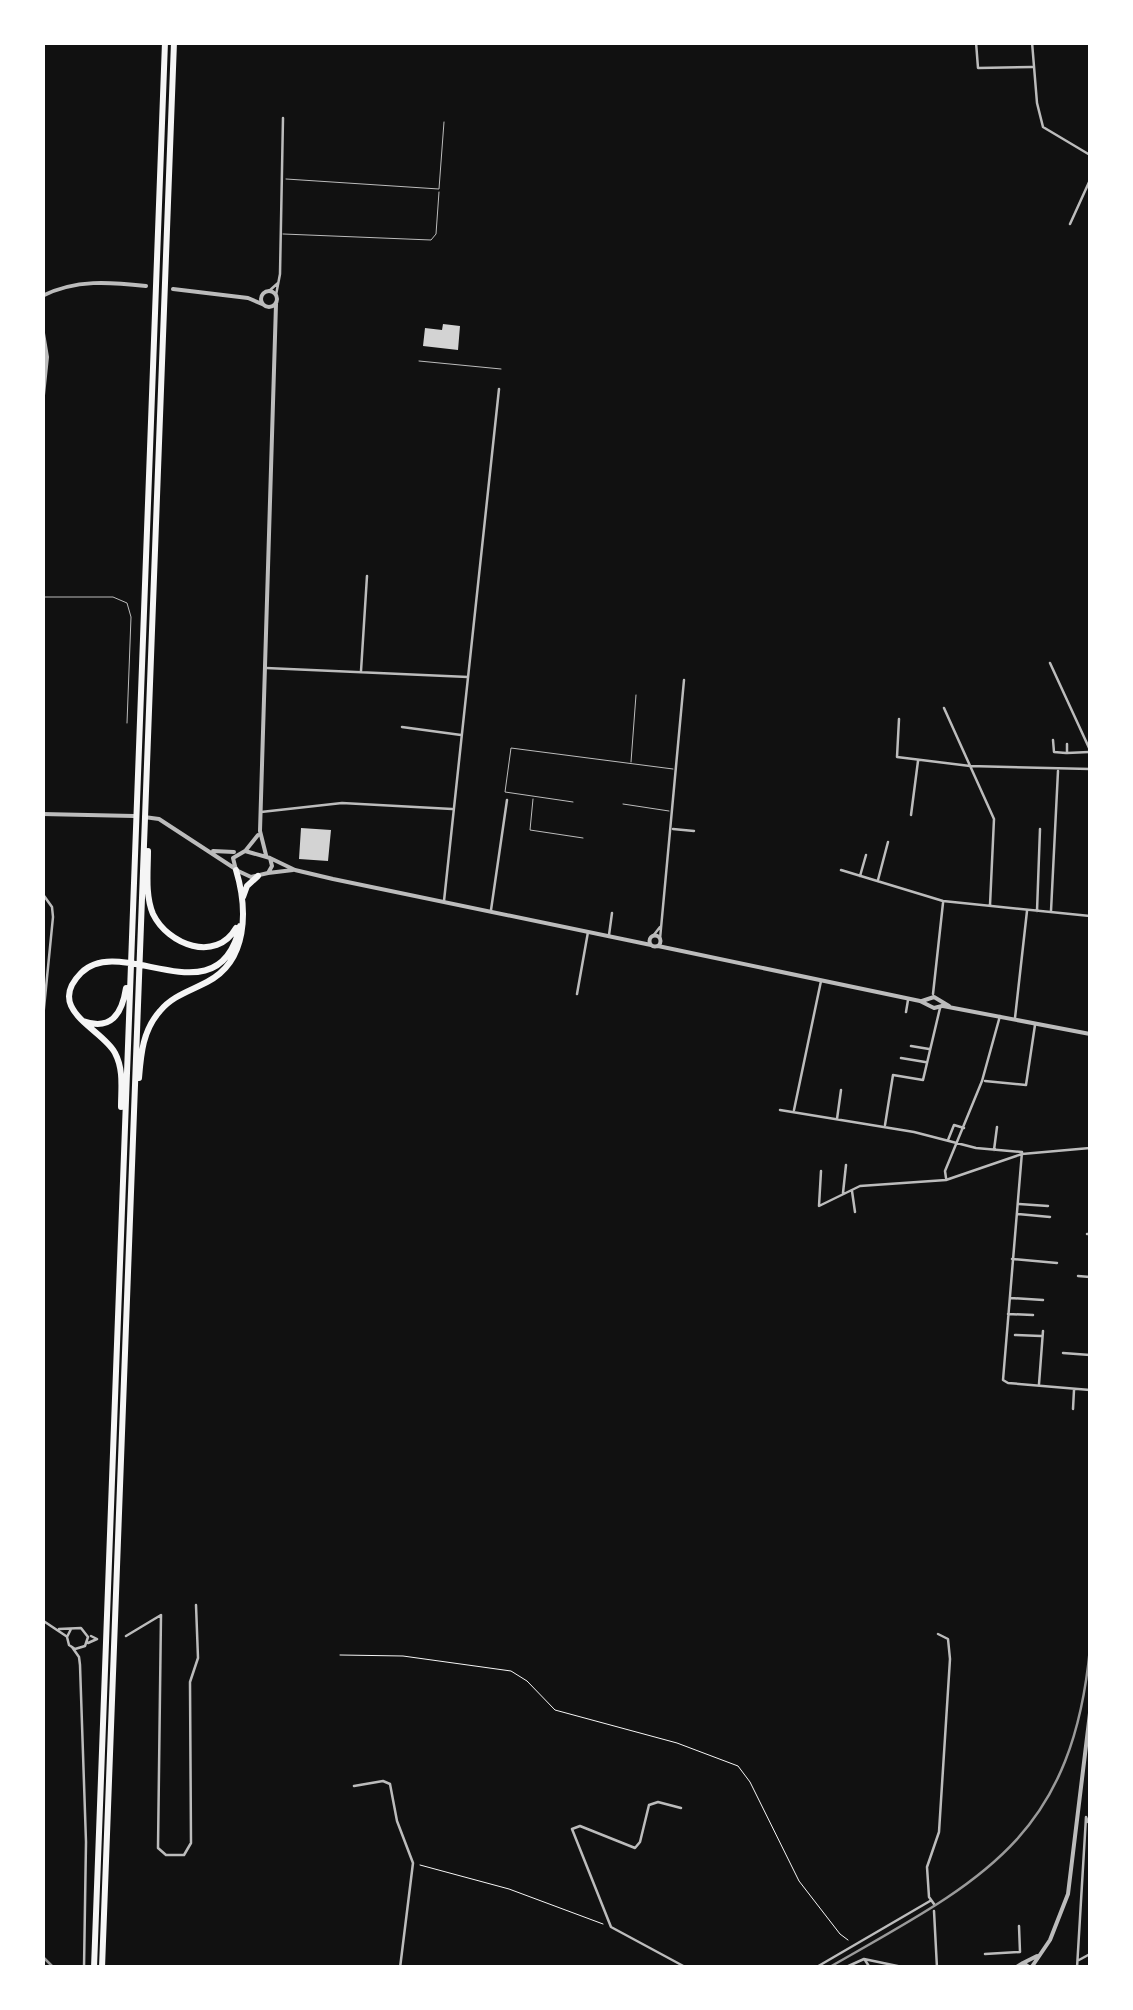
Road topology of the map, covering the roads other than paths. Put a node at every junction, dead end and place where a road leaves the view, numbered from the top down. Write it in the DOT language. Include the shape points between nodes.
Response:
graph roads {
  1 [pos="165,42"];
  2 [pos="174,42"];
  3 [pos="976,42"];
  4 [pos="1032,42"];
  5 [pos="1034,67"];
  6 [pos="283,118"];
  7 [pos="444,122"];
  8 [pos="1090,156"];
  9 [pos="282,178"];
  10 [pos="1090,180"];
  11 [pos="439,189"];
  12 [pos="1070,224"];
  13 [pos="281,234"];
  14 [pos="279,282"];
  15 [pos="146,286"];
  16 [pos="42,288"];
  17 [pos="56,290"];
  18 [pos="173,290"];
  19 [pos="269,291"];
  20 [pos="262,295"];
  21 [pos="276,295"];
  22 [pos="42,296"];
  23 [pos="248,298"];
  24 [pos="262,304"];
  25 [pos="276,304"];
  26 [pos="268,308"];
  27 [pos="277,316"];
  28 [pos="42,327"];
  29 [pos="419,361"];
  30 [pos="501,369"];
  31 [pos="499,390"];
  32 [pos="42,405"];
  33 [pos="366,576"];
  34 [pos="42,597"];
  35 [pos="1050,662"];
  36 [pos="265,668"];
  37 [pos="361,673"];
  38 [pos="469,677"];
  39 [pos="684,680"];
  40 [pos="636,696"];
  41 [pos="944,708"];
  42 [pos="899,719"];
  43 [pos="127,722"];
  44 [pos="402,728"];
  45 [pos="462,735"];
  46 [pos="1054,740"];
  47 [pos="1067,744"];
  48 [pos="1090,751"];
  49 [pos="1067,753"];
  50 [pos="918,760"];
  51 [pos="631,764"];
  52 [pos="970,766"];
  53 [pos="1090,769"];
  54 [pos="676,770"];
  55 [pos="1058,771"];
  56 [pos="533,796"];
  57 [pos="507,800"];
  58 [pos="573,802"];
  59 [pos="143,804"];
  60 [pos="623,804"];
  61 [pos="454,810"];
  62 [pos="261,812"];
  63 [pos="673,812"];
  64 [pos="42,814"];
  65 [pos="911,815"];
  66 [pos="671,829"];
  67 [pos="1040,829"];
  68 [pos="143,830"];
  69 [pos="260,830"];
  70 [pos="694,832"];
  71 [pos="583,838"];
  72 [pos="888,842"];
  73 [pos="210,851"];
  74 [pos="242,851"];
  75 [pos="866,854"];
  76 [pos="268,857"];
  77 [pos="134,862"];
  78 [pos="235,869"];
  79 [pos="296,870"];
  80 [pos="840,870"];
  81 [pos="268,873"];
  82 [pos="258,876"];
  83 [pos="860,876"];
  84 [pos="878,881"];
  85 [pos="42,893"];
  86 [pos="45,901"];
  87 [pos="444,902"];
  88 [pos="943,902"];
  89 [pos="242,904"];
  90 [pos="990,906"];
  91 [pos="487,910"];
  92 [pos="1027,910"];
  93 [pos="1037,911"];
  94 [pos="1050,912"];
  95 [pos="612,913"];
  96 [pos="1090,916"];
  97 [pos="240,922"];
  98 [pos="661,926"];
  99 [pos="589,931"];
  100 [pos="609,935"];
  101 [pos="652,936"];
  102 [pos="633,939"];
  103 [pos="659,942"];
  104 [pos="650,945"];
  105 [pos="822,980"];
  106 [pos="577,994"];
  107 [pos="908,998"];
  108 [pos="43,1001"];
  109 [pos="935,1003"];
  110 [pos="906,1012"];
  111 [pos="1000,1016"];
  112 [pos="78,1018"];
  113 [pos="1015,1019"];
  114 [pos="1036,1024"];
  115 [pos="42,1028"];
  116 [pos="1090,1031"];
  117 [pos="911,1046"];
  118 [pos="929,1049"];
  119 [pos="902,1058"];
  120 [pos="926,1062"];
  121 [pos="982,1081"];
  122 [pos="841,1090"];
  123 [pos="780,1110"];
  124 [pos="794,1113"];
  125 [pos="837,1119"];
  126 [pos="885,1126"];
  127 [pos="996,1127"];
  128 [pos="964,1128"];
  129 [pos="948,1142"];
  130 [pos="956,1144"];
  131 [pos="1090,1148"];
  132 [pos="994,1150"];
  133 [pos="1022,1154"];
  134 [pos="846,1165"];
  135 [pos="821,1171"];
  136 [pos="132,1174"];
  137 [pos="946,1180"];
  138 [pos="852,1190"];
  139 [pos="843,1194"];
  140 [pos="1018,1204"];
  141 [pos="1048,1206"];
  142 [pos="855,1212"];
  143 [pos="1016,1214"];
  144 [pos="1050,1217"];
  145 [pos="120,1234"];
  146 [pos="1011,1259"];
  147 [pos="1057,1263"];
  148 [pos="1078,1276"];
  149 [pos="1090,1277"];
  150 [pos="1008,1298"];
  151 [pos="1042,1300"];
  152 [pos="1007,1314"];
  153 [pos="1034,1315"];
  154 [pos="1043,1330"];
  155 [pos="1015,1335"];
  156 [pos="1043,1336"];
  157 [pos="1064,1353"];
  158 [pos="1090,1355"];
  159 [pos="1039,1386"];
  160 [pos="1074,1389"];
  161 [pos="1090,1390"];
  162 [pos="1073,1409"];
  163 [pos="196,1605"];
  164 [pos="42,1620"];
  165 [pos="60,1628"];
  166 [pos="71,1630"];
  167 [pos="88,1634"];
  168 [pos="938,1634"];
  169 [pos="126,1636"];
  170 [pos="67,1637"];
  171 [pos="86,1645"];
  172 [pos="72,1647"];
  173 [pos="79,1656"];
  174 [pos="1090,1714"];
  175 [pos="1087,1771"];
  176 [pos="354,1786"];
  177 [pos="682,1808"];
  178 [pos="1088,1822"];
  179 [pos="934,1911"];
  180 [pos="1019,1926"];
  181 [pos="986,1954"];
  182 [pos="1041,1954"];
  183 [pos="1090,1954"];
  184 [pos="861,1959"];
  185 [pos="1078,1961"];
  186 [pos="1023,1963"];
  187 [pos="84,1968"];
  188 [pos="94,1968"];
  189 [pos="102,1968"];
  190 [pos="400,1968"];
  191 [pos="688,1968"];
  192 [pos="815,1968"];
  193 [pos="844,1968"];
  194 [pos="870,1968"];
  195 [pos="907,1968"];
  196 [pos="938,1968"];
  197 [pos="1015,1968"];
  198 [pos="1030,1968"];
  199 [pos="1077,1968"];
  1 -- 59 [label="highway"];
  2 -- 59 [label="highway"];
  3 -- 5 [label="street" via="978,68"];
  4 -- 5 [label="street"];
  5 -- 8 [label="street" via="1043,127"];
  6 -- 9 [label="street"];
  7 -- 11 [label="lane"];
  9 -- 11 [label="lane"];
  9 -- 13 [label="street"];
  10 -- 12 [label="street"];
  11 -- 13 [label="lane" via="431,240"];
  13 -- 14 [label="street"];
  14 -- 19 [label="street"];
  14 -- 21 [label="street"];
  15 -- 17 [label="street" via="88,283"];
  16 -- 17 [label="street"];
  17 -- 22 [label="street"];
  18 -- 23 [label="street"];
  19 -- 20 [label="street"];
  19 -- 21 [label="street"];
  20 -- 23 [label="street"];
  20 -- 24 [label="street"];
  21 -- 25 [label="street"];
  23 -- 24 [label="street"];
  24 -- 26 [label="street"];
  25 -- 26 [label="street"];
  25 -- 27 [label="street"];
  26 -- 27 [label="street"];
  27 -- 36 [label="street"];
  28 -- 32 [label="street" via="48,357"];
  29 -- 30 [label="lane"];
  31 -- 38 [label="street"];
  33 -- 37 [label="street"];
  34 -- 43 [label="lane" via="114,597 130,608"];
  35 -- 48 [label="street"];
  36 -- 37 [label="street"];
  36 -- 62 [label="street"];
  37 -- 38 [label="street"];
  38 -- 45 [label="street"];
  39 -- 54 [label="street"];
  40 -- 51 [label="lane"];
  41 -- 52 [label="street"];
  42 -- 50 [label="street" via="897,757"];
  44 -- 45 [label="street"];
  45 -- 61 [label="street"];
  46 -- 49 [label="street" via="1054,752"];
  47 -- 49 [label="street"];
  48 -- 49 [label="street"];
  50 -- 52 [label="street"];
  50 -- 65 [label="street"];
  51 -- 54 [label="lane"];
  51 -- 56 [label="lane" via="511,748 506,792"];
  52 -- 55 [label="street"];
  52 -- 90 [label="street" via="994,819"];
  53 -- 55 [label="street"];
  54 -- 63 [label="street"];
  55 -- 94 [label="street"];
  56 -- 58 [label="lane"];
  56 -- 71 [label="lane" via="530,830"];
  57 -- 91 [label="street"];
  59 -- 68 [label="highway"];
  59 -- 68 [label="highway"];
  60 -- 63 [label="lane"];
  61 -- 62 [label="street" via="342,803"];
  61 -- 87 [label="street"];
  62 -- 69 [label="street"];
  63 -- 66 [label="street"];
  64 -- 73 [label="street" via="152,817"];
  66 -- 70 [label="street"];
  66 -- 98 [label="street"];
  67 -- 93 [label="street"];
  68 -- 77 [label="highway"];
  68 -- 97 [label="highway" via="148,896 170,935 214,946"];
  68 -- 136 [label="highway"];
  69 -- 74 [label="street"];
  69 -- 76 [label="street"];
  72 -- 84 [label="street"];
  73 -- 74 [label="street"];
  73 -- 78 [label="street"];
  74 -- 76 [label="street"];
  74 -- 78 [label="street" via="233,858"];
  75 -- 83 [label="street"];
  76 -- 79 [label="street"];
  76 -- 81 [label="street"];
  77 -- 112 [label="highway" via="123,1004 104,1024"];
  77 -- 145 [label="highway"];
  78 -- 82 [label="street"];
  78 -- 89 [label="highway"];
  79 -- 81 [label="street"];
  79 -- 87 [label="street"];
  80 -- 83 [label="street"];
  81 -- 82 [label="street"];
  82 -- 89 [label="highway"];
  83 -- 84 [label="street"];
  84 -- 88 [label="street"];
  85 -- 86 [label="street"];
  86 -- 108 [label="street" via="53,917"];
  87 -- 91 [label="street"];
  88 -- 90 [label="street"];
  88 -- 109 [label="street"];
  89 -- 97 [label="highway"];
  90 -- 92 [label="street"];
  91 -- 99 [label="street"];
  92 -- 93 [label="street"];
  92 -- 113 [label="street"];
  93 -- 94 [label="street"];
  94 -- 96 [label="street"];
  95 -- 100 [label="street"];
  97 -- 112 [label="highway" via="231,950 206,970 91,966 77,978 71,997"];
  97 -- 136 [label="highway" via="238,952 226,969 172,1000 148,1029"];
  98 -- 101 [label="street"];
  98 -- 103 [label="street"];
  99 -- 100 [label="street"];
  99 -- 106 [label="street"];
  100 -- 102 [label="street"];
  101 -- 102 [label="street"];
  101 -- 103 [label="street"];
  101 -- 104 [label="street"];
  102 -- 104 [label="street"];
  103 -- 104 [label="street"];
  103 -- 105 [label="street"];
  105 -- 107 [label="street"];
  105 -- 124 [label="street"];
  107 -- 109 [label="street"];
  107 -- 110 [label="street"];
  108 -- 115 [label="street"];
  109 -- 111 [label="street"];
  109 -- 118 [label="street"];
  111 -- 113 [label="street"];
  111 -- 121 [label="street"];
  112 -- 145 [label="highway" via="112,1047 121,1071"];
  113 -- 114 [label="street"];
  114 -- 116 [label="street"];
  114 -- 121 [label="street" via="1026,1085"];
  117 -- 118 [label="street"];
  118 -- 120 [label="street"];
  119 -- 120 [label="street"];
  120 -- 126 [label="street" via="923,1080 893,1075"];
  121 -- 128 [label="street"];
  122 -- 125 [label="street"];
  123 -- 124 [label="street"];
  124 -- 125 [label="street"];
  125 -- 126 [label="street"];
  126 -- 129 [label="street"];
  127 -- 132 [label="street"];
  128 -- 129 [label="street" via="954,1125"];
  128 -- 130 [label="street"];
  129 -- 130 [label="street"];
  130 -- 132 [label="street"];
  130 -- 137 [label="street"];
  131 -- 133 [label="street"];
  132 -- 133 [label="street"];
  133 -- 137 [label="street"];
  133 -- 140 [label="street"];
  134 -- 139 [label="street"];
  135 -- 139 [label="street" via="820,1206"];
  136 -- 189 [label="highway"];
  137 -- 138 [label="street"];
  138 -- 139 [label="street"];
  138 -- 142 [label="street"];
  140 -- 141 [label="street"];
  140 -- 143 [label="street"];
  143 -- 144 [label="street"];
  143 -- 146 [label="street"];
  145 -- 188 [label="highway"];
  146 -- 147 [label="street"];
  146 -- 150 [label="street"];
  148 -- 149 [label="street"];
  150 -- 151 [label="street"];
  150 -- 152 [label="street"];
  152 -- 153 [label="street"];
  152 -- 159 [label="street" via="1003,1380"];
  154 -- 156 [label="street"];
  155 -- 156 [label="street"];
  156 -- 159 [label="street"];
  157 -- 158 [label="street"];
  159 -- 160 [label="street"];
  160 -- 161 [label="street"];
  160 -- 162 [label="street"];
  163 -- 169 [label="street" via="191,1843 184,1854 158,1848 161,1616"];
  164 -- 165 [label="street"];
  165 -- 166 [label="street"];
  165 -- 170 [label="street"];
  166 -- 167 [label="street"];
  166 -- 170 [label="street"];
  167 -- 171 [label="street"];
  167 -- 171 [label="street" via="97,1639"];
  168 -- 192 [label="street" via="948,1639 950,1659 939,1832 927,1868 932,1903"];
  170 -- 172 [label="street"];
  171 -- 172 [label="street"];
  171 -- 173 [label="street"];
  172 -- 173 [label="street"];
  173 -- 187 [label="street"];
  174 -- 175 [label="street"];
  175 -- 182 [label="street" via="1068,1894"];
  176 -- 190 [label="street" via="390,1784 413,1863"];
  177 -- 191 [label="street" via="649,1805 634,1848 580,1826 572,1829 611,1927"];
  178 -- 185 [label="street"];
  179 -- 196 [label="street"];
  180 -- 181 [label="street" via="1020,1952"];
  182 -- 186 [label="street"];
  182 -- 198 [label="street"];
  183 -- 185 [label="street"];
  184 -- 193 [label="street"];
  184 -- 194 [label="street"];
  184 -- 195 [label="street"];
  185 -- 199 [label="street"];
  186 -- 197 [label="street"];
  186 -- 198 [label="street"];
}
